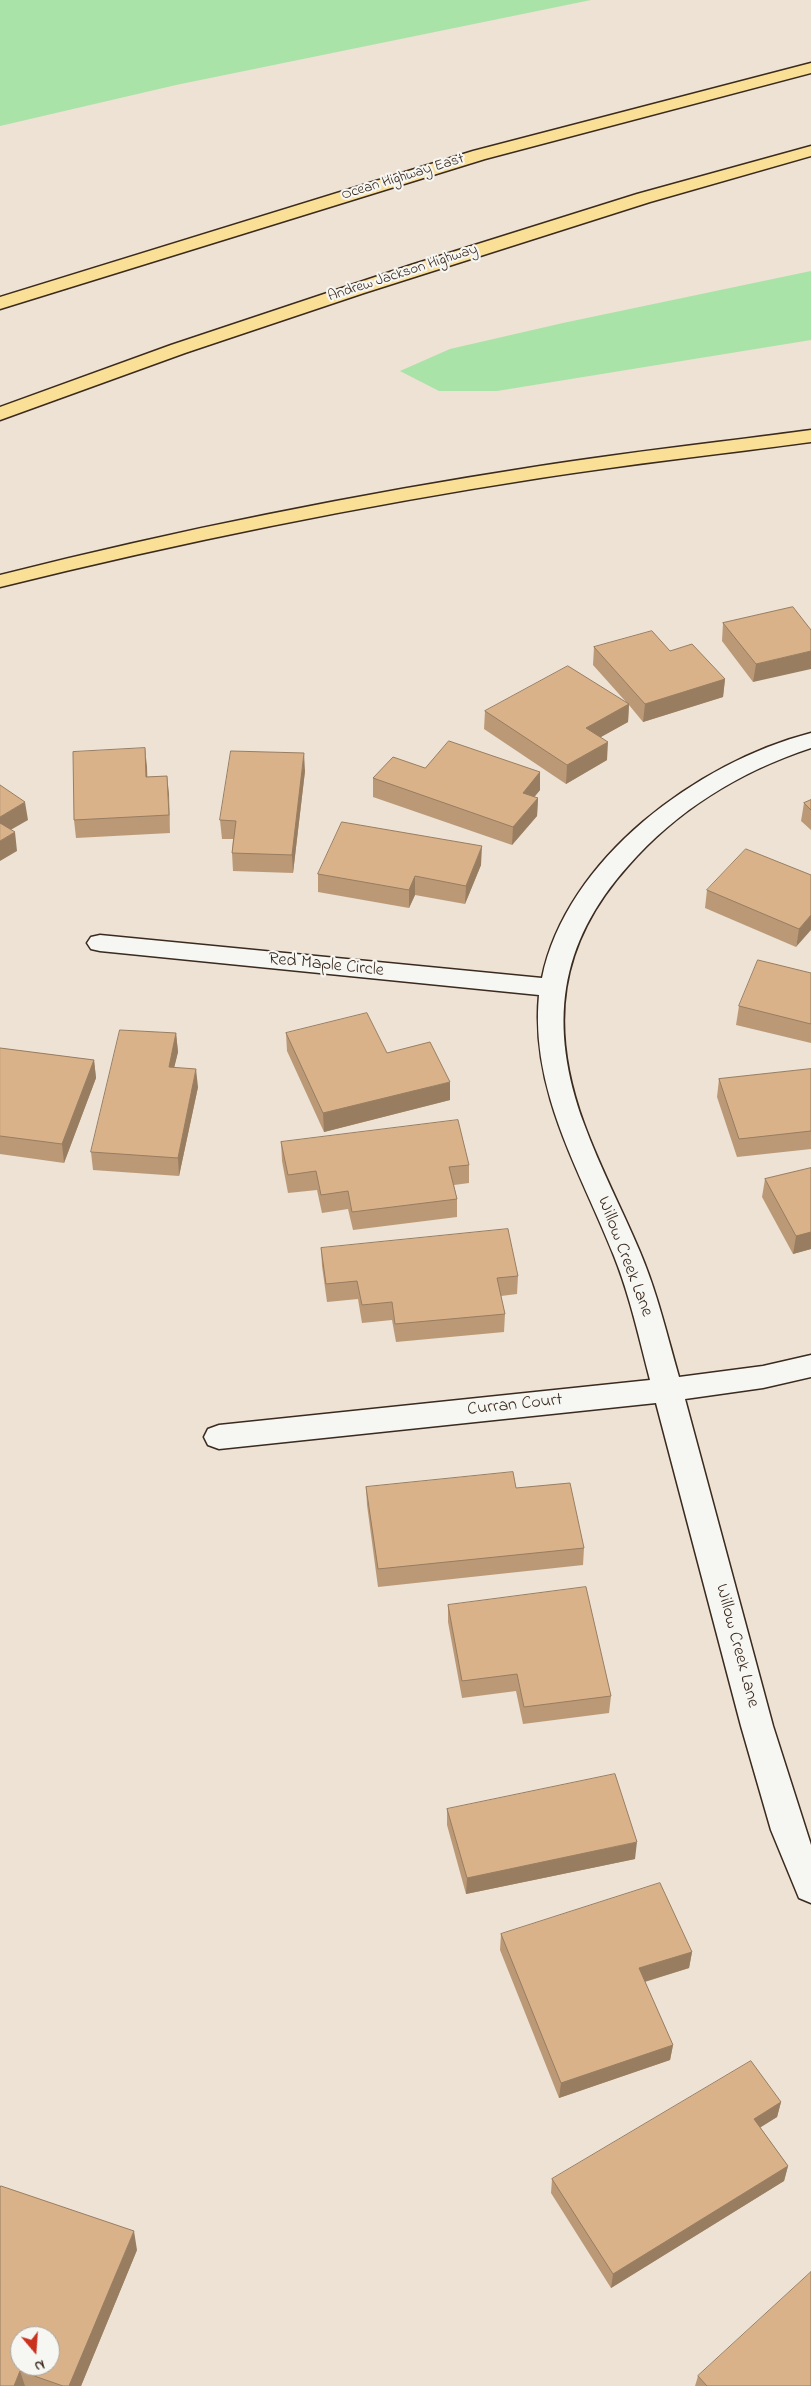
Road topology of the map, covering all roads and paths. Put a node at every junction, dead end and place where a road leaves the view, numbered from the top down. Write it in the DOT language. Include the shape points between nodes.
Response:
graph roads {
  1 [pos="811,68"];
  2 [pos="811,151"];
  3 [pos="0,302"];
  4 [pos="0,414"];
  5 [pos="811,436"];
  6 [pos="0,581"];
  7 [pos="811,740"];
  8 [pos="100,943"];
  9 [pos="553,988"];
  10 [pos="811,1366"];
  11 [pos="669,1390"];
  12 [pos="218,1438"];
  13 [pos="811,1887"];
  1 -- 3 [label="highway, Ocean Highway East" via="479,155"];
  2 -- 4 [label="highway, Andrew Jackson Highway" via="598,212 352,290 131,364"];
  5 -- 6 [label="highway" via="437,488 152,544"];
  7 -- 9 [label="street, Willow Creek Lane" via="744,765 650,827 613,865 579,915 561,950"];
  8 -- 9 [label="street, Red Maple Circle"];
  9 -- 11 [label="street, Willow Creek Lane" via="552,1034 558,1082 572,1131 641,1290"];
  10 -- 11 [label="street, Curran Court"];
  11 -- 12 [label="street, Curran Court"];
  11 -- 13 [label="street, Willow Creek Lane" via="757,1726 788,1830"];
}
